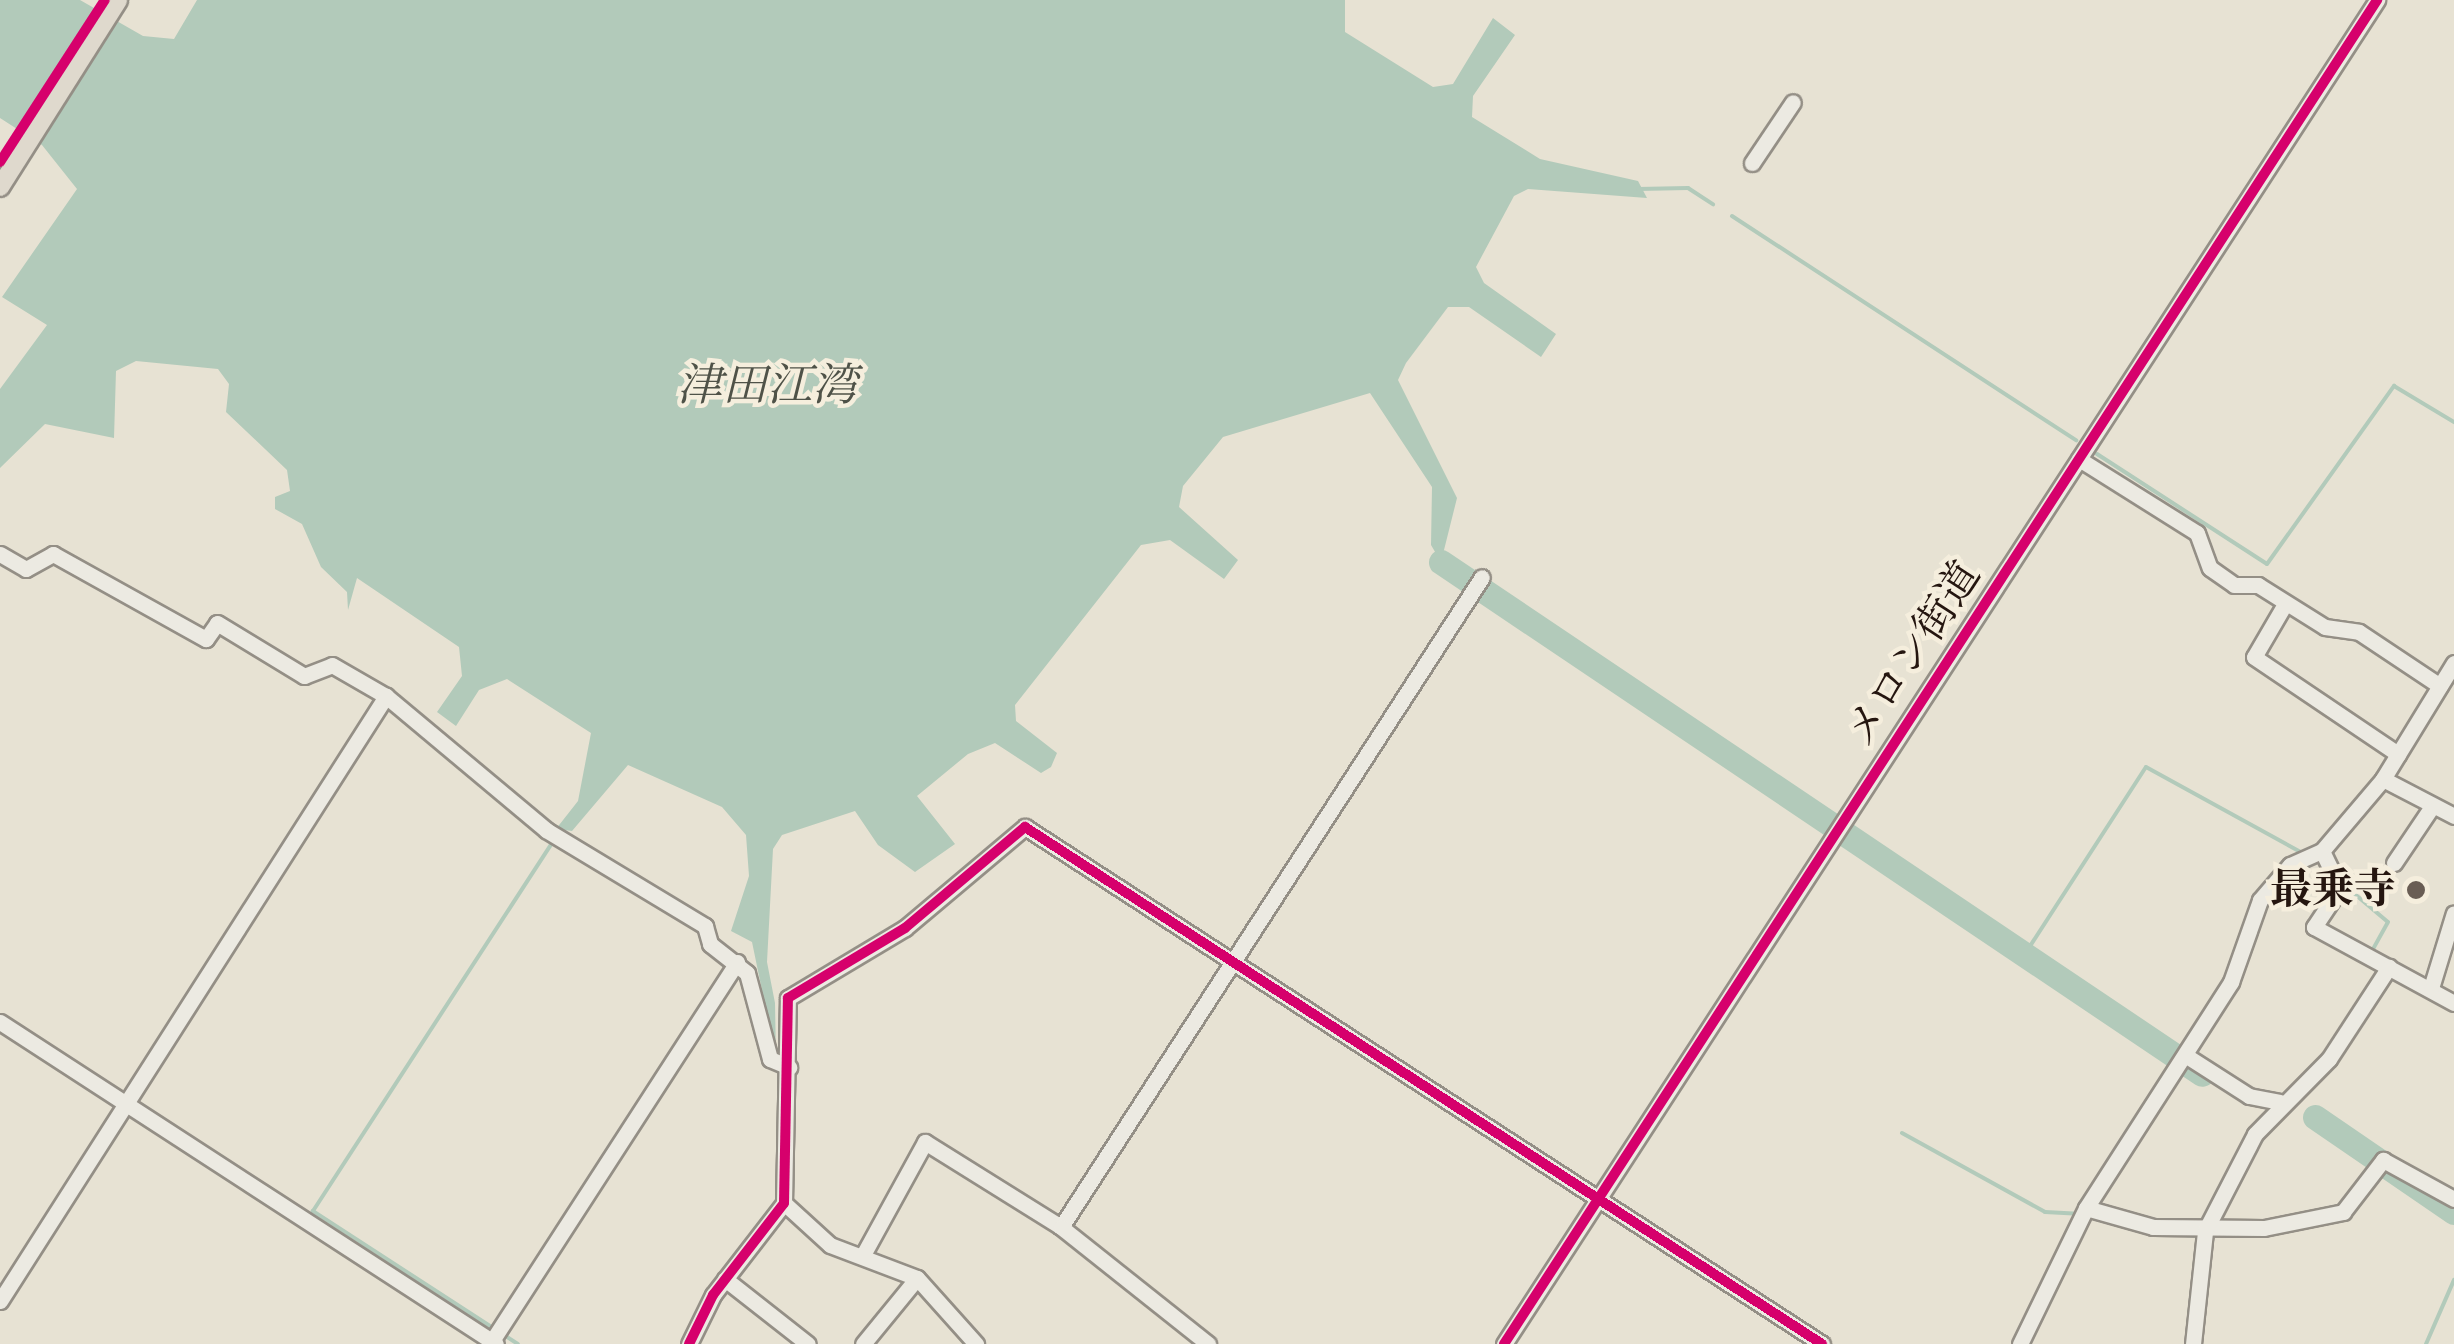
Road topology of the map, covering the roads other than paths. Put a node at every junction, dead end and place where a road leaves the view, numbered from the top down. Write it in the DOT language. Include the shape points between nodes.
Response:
graph roads {
  1 [pos="2377,0"];
  2 [pos="113,8"];
  3 [pos="1793,102"];
  4 [pos="1752,163"];
  5 [pos="0,187"];
  6 [pos="2079,460"];
  7 [pos="0,554"];
  8 [pos="1482,577"];
  9 [pos="2286,604"];
  10 [pos="2454,664"];
  11 [pos="2440,686"];
  12 [pos="386,696"];
  13 [pos="2398,754"];
  14 [pos="2384,779"];
  15 [pos="2432,808"];
  16 [pos="2454,816"];
  17 [pos="2322,852"];
  18 [pos="2394,863"];
  19 [pos="2454,913"];
  20 [pos="1236,960"];
  21 [pos="737,962"];
  22 [pos="2389,967"];
  23 [pos="2431,988"];
  24 [pos="2454,1003"];
  25 [pos="0,1022"];
  26 [pos="2183,1059"];
  27 [pos="789,1067"];
  28 [pos="122,1102"];
  29 [pos="2279,1102"];
  30 [pos="1599,1198"];
  31 [pos="2454,1200"];
  32 [pos="784,1203"];
  33 [pos="2086,1208"];
  34 [pos="1061,1227"];
  35 [pos="2205,1230"];
  36 [pos="862,1255"];
  37 [pos="917,1278"];
  38 [pos="724,1279"];
  39 [pos="0,1301"];
  40 [pos="495,1338"];
  41 [pos="689,1344"];
  42 [pos="808,1344"];
  43 [pos="863,1344"];
  44 [pos="976,1344"];
  45 [pos="1208,1344"];
  46 [pos="1504,1344"];
  47 [pos="1822,1344"];
  48 [pos="2020,1344"];
  49 [pos="2193,1344"];
  1 -- 6 [label="street, メロン街道"];
  2 -- 5 [label="main road"];
  3 -- 4 [label="street"];
  6 -- 9 [label="street" via="2196,533 2210,568"];
  6 -- 30 [label="street, メロン街道"];
  7 -- 12 [label="street" via="26,569 53,554 206,639 217,623 304,676 332,665"];
  8 -- 20 [label="street"];
  9 -- 11 [label="street" via="2324,628 2360,632"];
  9 -- 13 [label="street" via="2254,657"];
  10 -- 11 [label="street"];
  11 -- 13 [label="street"];
  12 -- 21 [label="street" via="546,830 705,926 710,944"];
  12 -- 28 [label="street"];
  13 -- 14 [label="street"];
  14 -- 15 [label="street"];
  14 -- 17 [label="street"];
  15 -- 16 [label="street"];
  15 -- 18 [label="street"];
  17 -- 22 [label="street" via="2340,888 2314,927"];
  17 -- 26 [label="street" via="2290,865 2260,900 2231,982"];
  19 -- 23 [label="street"];
  20 -- 27 [label="street" via="1025,827 905,928 794,988"];
  20 -- 30 [label="street"];
  20 -- 34 [label="street"];
  21 -- 27 [label="street" via="770,1059"];
  21 -- 40 [label="street"];
  22 -- 23 [label="street"];
  22 -- 29 [label="street" via="2330,1059"];
  23 -- 24 [label="street"];
  25 -- 28 [label="street"];
  26 -- 29 [label="street" via="2250,1096"];
  26 -- 33 [label="street"];
  27 -- 32 [label="street"];
  28 -- 39 [label="street"];
  28 -- 40 [label="street"];
  29 -- 35 [label="street"];
  30 -- 46 [label="street, メロン街道"];
  30 -- 47 [label="street"];
  31 -- 35 [label="street" via="2394,1162 2378,1167 2343,1212"];
  32 -- 36 [label="street" via="830,1245"];
  32 -- 38 [label="street"];
  33 -- 35 [label="street"];
  33 -- 48 [label="street"];
  34 -- 36 [label="street" via="925,1142"];
  34 -- 45 [label="street"];
  35 -- 49 [label="street"];
  36 -- 37 [label="street"];
  37 -- 43 [label="street"];
  37 -- 44 [label="street"];
  38 -- 41 [label="street"];
  38 -- 42 [label="street"];
}
